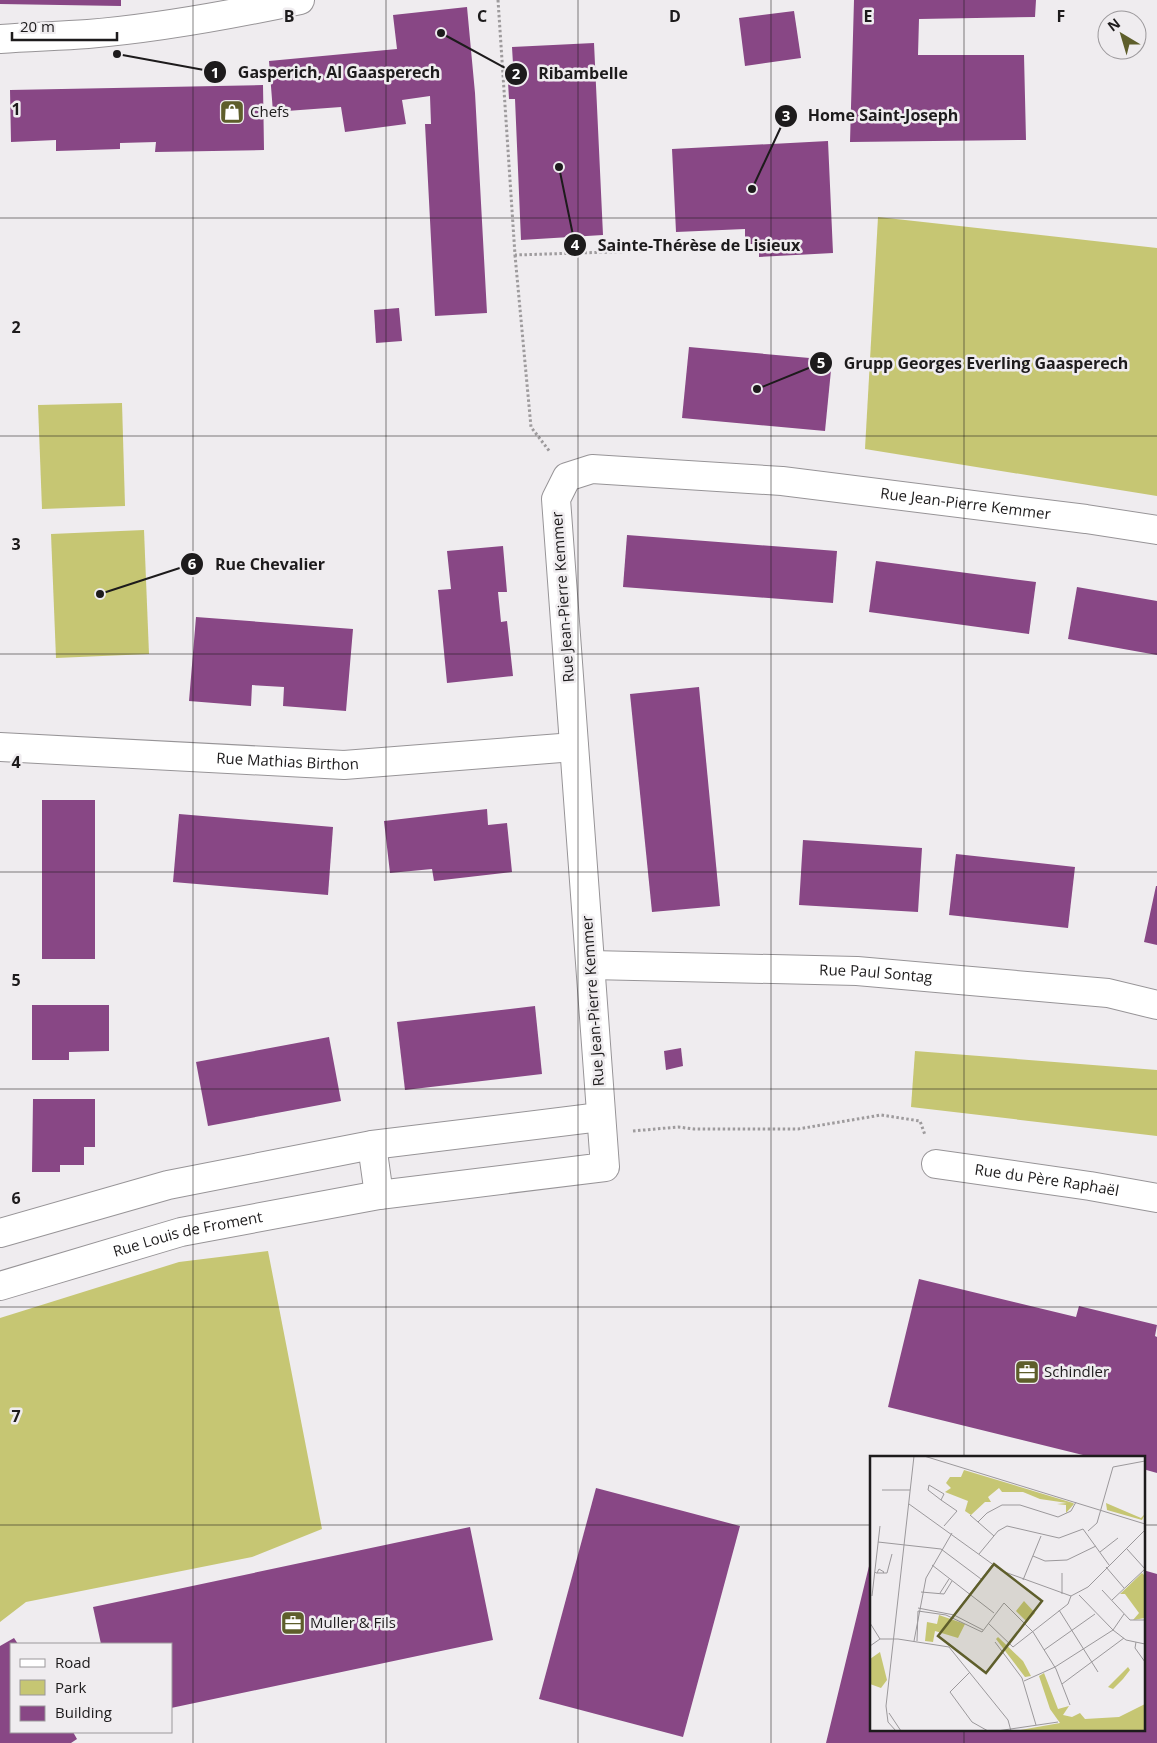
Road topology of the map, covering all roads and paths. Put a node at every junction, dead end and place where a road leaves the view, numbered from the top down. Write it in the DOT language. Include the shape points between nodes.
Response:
graph roads {
  1 [pos="300,0"];
  2 [pos="498,0"];
  3 [pos="0,39"];
  4 [pos="643,251"];
  5 [pos="515,255"];
  6 [pos="567,476"];
  7 [pos="1157,530"];
  8 [pos="574,747"];
  9 [pos="0,748"];
  10 [pos="591,965"];
  11 [pos="1157,1005"];
  12 [pos="602,1126"];
  13 [pos="372,1145"];
  14 [pos="936,1164"];
  15 [pos="378,1195"];
  16 [pos="1157,1198"];
  17 [pos="0,1233"];
  18 [pos="1,1283"];
  1 -- 3 [label="street" via="155,26"];
  2 -- 5 [label="path"];
  4 -- 5 [label="path"];
  5 -- 6 [label="path" via="530,427"];
  6 -- 7 [label="street, Rue Jean-Pierre Kemmer" via="592,469 782,481 1086,518"];
  6 -- 8 [label="street, Rue Jean-Pierre Kemmer" via="556,499"];
  8 -- 9 [label="street, Rue Mathias Birthon" via="344,765"];
  8 -- 10 [label="street, Rue Jean-Pierre Kemmer"];
  10 -- 11 [label="street, Rue Paul Sontag" via="857,971 1108,993"];
  10 -- 12 [label="street, Rue Jean-Pierre Kemmer"];
  12 -- 13 [label="street"];
  12 -- 14 [label="path" via="694,1130 798,1129 881,1115 920,1121"];
  12 -- 15 [label="street, Rue Louis de Froment" via="605,1167"];
  13 -- 15 [label="street"];
  13 -- 17 [label="street" via="168,1185"];
  14 -- 16 [label="street, Rue du Père Raphaël"];
  15 -- 18 [label="street, Rue Louis de Froment" via="181,1232"];
}
